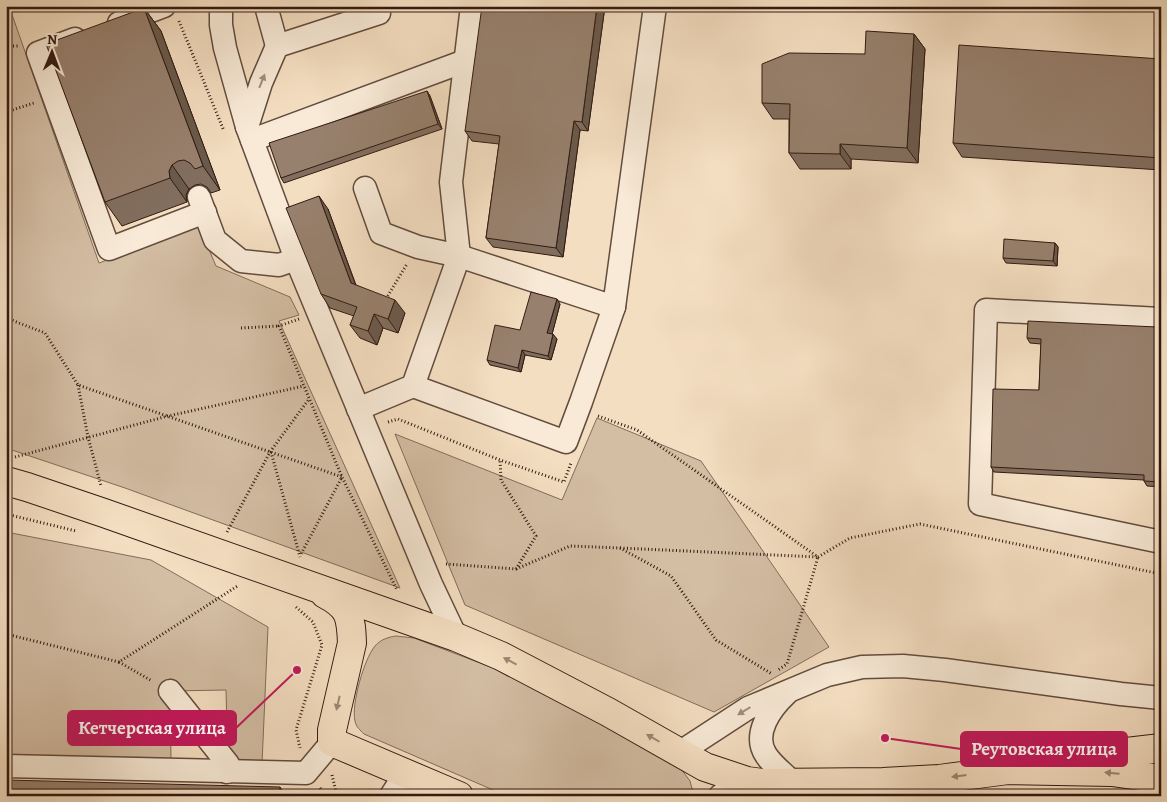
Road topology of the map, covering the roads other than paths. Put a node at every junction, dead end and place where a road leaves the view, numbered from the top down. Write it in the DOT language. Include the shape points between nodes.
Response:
graph roads {
  1 [pos="164,6"];
  2 [pos="221,6"];
  3 [pos="266,6"];
  4 [pos="377,6"];
  5 [pos="472,6"];
  6 [pos="655,6"];
  7 [pos="278,46"];
  8 [pos="465,61"];
  9 [pos="249,134"];
  10 [pos="365,188"];
  11 [pos="459,256"];
  12 [pos="296,259"];
  13 [pos="614,307"];
  14 [pos="1161,319"];
  15 [pos="413,386"];
  16 [pos="358,409"];
  17 [pos="10,469"];
  18 [pos="1161,542"];
  19 [pos="296,593"];
  20 [pos="414,622"];
  21 [pos="456,637"];
  22 [pos="349,656"];
  23 [pos="170,691"];
  24 [pos="788,691"];
  25 [pos="1161,698"];
  26 [pos="332,742"];
  27 [pos="1161,748"];
  28 [pos="679,753"];
  29 [pos="6,766"];
  30 [pos="1008,770"];
  31 [pos="227,772"];
  32 [pos="405,774"];
  33 [pos="1161,779"];
  34 [pos="762,783"];
  35 [pos="791,789"];
  36 [pos="390,796"];
  37 [pos="459,796"];
  38 [pos="720,796"];
  1 -- 12 [label="street" via="38,53 109,249 202,205 215,240 241,261 279,265"];
  2 -- 9 [label="street" via="224,48"];
  3 -- 7 [label="street"];
  4 -- 7 [label="street" via="379,14"];
  5 -- 8 [label="street"];
  6 -- 13 [label="street"];
  9 -- 7 [label="street, one-way" via="261,83"];
  8 -- 9 [label="street"];
  8 -- 11 [label="street" via="451,182"];
  9 -- 12 [label="street"];
  10 -- 11 [label="street" via="381,233 418,247"];
  11 -- 13 [label="street"];
  11 -- 15 [label="street"];
  12 -- 16 [label="street"];
  13 -- 15 [label="street" via="566,442"];
  14 -- 18 [label="street" via="986,310 980,504"];
  15 -- 16 [label="street"];
  16 -- 21 [label="street"];
  17 -- 19 [label="main road" via="27,487 104,512"];
  19 -- 20 [label="main road"];
  19 -- 22 [label="main road" via="328,596 347,610 352,631"];
  20 -- 21 [label="main road"];
  20 -- 22 [label="main road" via="391,621 372,626 357,639"];
  28 -- 21 [label="main road, one-way" via="501,656"];
  22 -- 26 [label="main road, one-way"];
  23 -- 31 [label="street" via="228,764"];
  24 -- 25 [label="street" via="844,670 903,666"];
  24 -- 28 [label="street, one-way" via="748,708"];
  24 -- 35 [label="street" via="767,717 762,745 765,755"];
  26 -- 31 [label="street" via="306,773"];
  26 -- 32 [label="main road"];
  27 -- 30 [label="main road" via="1086,756"];
  28 -- 34 [label="main road" via="719,772"];
  29 -- 31 [label="street"];
  33 -- 30 [label="main road, one-way" via="1112,772"];
  30 -- 35 [label="main road, one-way" via="939,779"];
  32 -- 36 [label="street"];
  32 -- 37 [label="main road"];
  34 -- 35 [label="main road"];
  34 -- 38 [label="street" via="737,785"];
}
